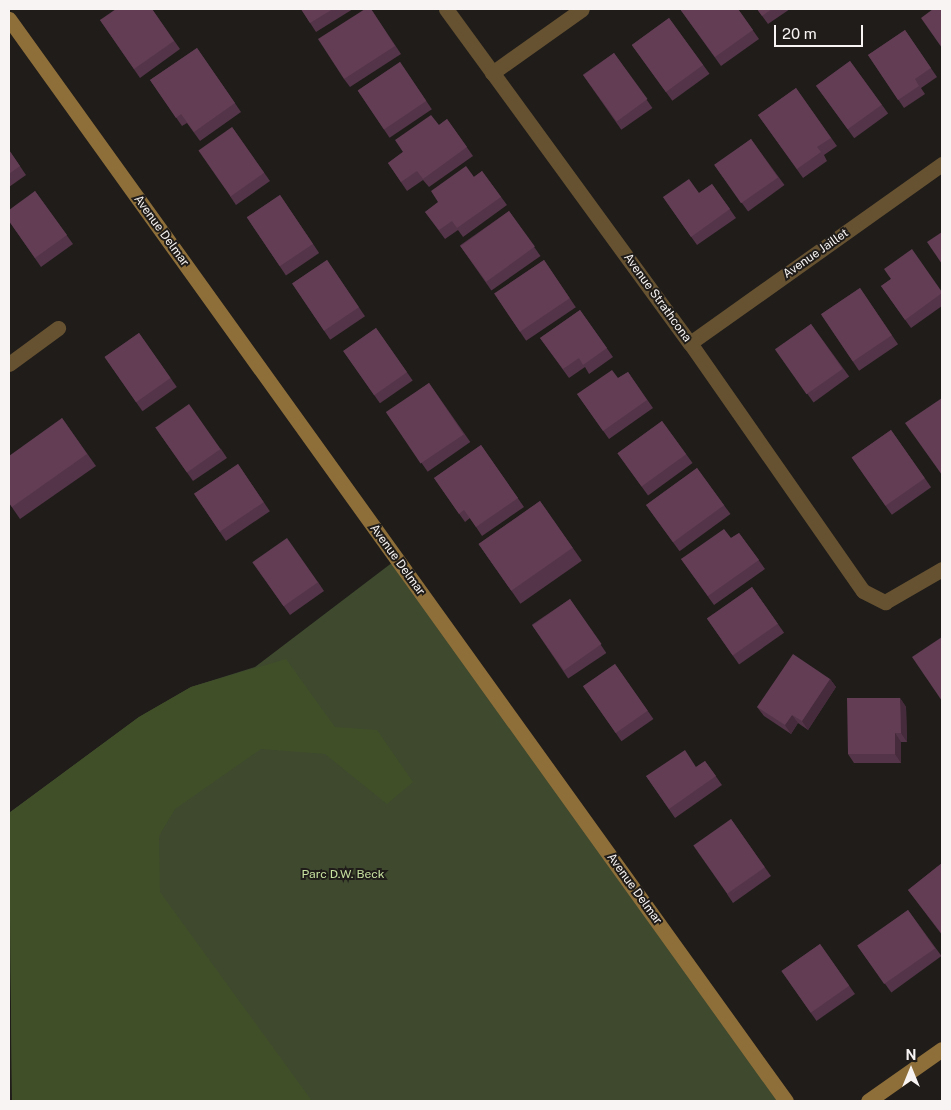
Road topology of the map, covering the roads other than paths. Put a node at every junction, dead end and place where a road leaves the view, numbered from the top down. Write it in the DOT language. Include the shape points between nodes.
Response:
graph roads {
  1 [pos="446,9"];
  2 [pos="582,9"];
  3 [pos="9,18"];
  4 [pos="492,73"];
  5 [pos="942,164"];
  6 [pos="58,328"];
  7 [pos="690,343"];
  8 [pos="9,364"];
  9 [pos="942,569"];
  10 [pos="942,1049"];
  11 [pos="786,1101"];
  12 [pos="868,1101"];
  1 -- 4 [label="street, Avenue Strathcona"];
  2 -- 4 [label="street"];
  3 -- 11 [label="street, Avenue Delmar"];
  4 -- 7 [label="street, Avenue Strathcona"];
  5 -- 7 [label="street, Avenue Jaillet"];
  6 -- 8 [label="street"];
  7 -- 9 [label="street, Avenue Strathcona" via="863,591 885,602"];
  10 -- 12 [label="street"];
}
